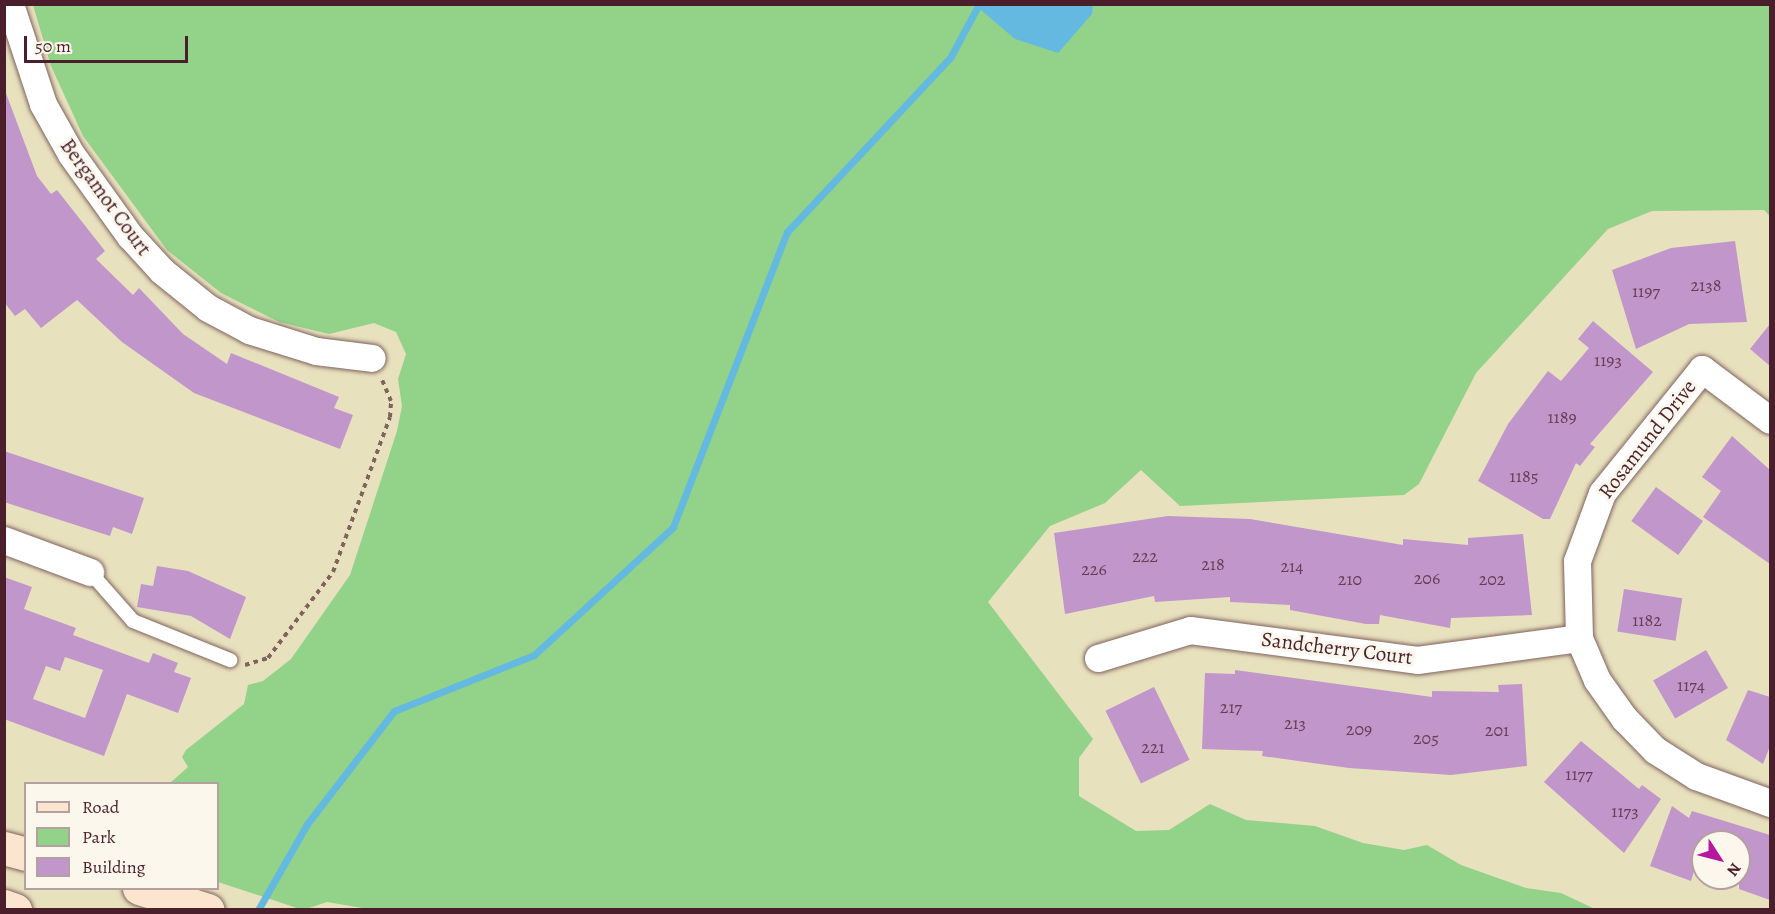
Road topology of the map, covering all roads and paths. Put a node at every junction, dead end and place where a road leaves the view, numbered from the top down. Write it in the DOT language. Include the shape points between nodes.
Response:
graph roads {
  1 [pos="10,4"];
  2 [pos="372,358"];
  3 [pos="1770,420"];
  4 [pos="4,540"];
  5 [pos="90,572"];
  6 [pos="1579,638"];
  7 [pos="1098,658"];
  8 [pos="230,660"];
  9 [pos="1770,803"];
  10 [pos="4,848"];
  11 [pos="24,853"];
  12 [pos="145,890"];
  13 [pos="4,906"];
  14 [pos="15,909"];
  15 [pos="208,909"];
  1 -- 2 [label="street, Bergamot Court" via="43,104 71,154 130,237 162,271 208,308 249,330 316,351"];
  2 -- 8 [label="path" via="391,401 390,417 333,572 268,658 244,665"];
  3 -- 6 [label="street, Rosamund Drive" via="1702,369 1602,493 1592,514 1577,561"];
  4 -- 5 [label="street"];
  5 -- 8 [label="lane" via="133,621"];
  6 -- 7 [label="street, Sandcherry Court" via="1417,660 1190,630"];
  6 -- 9 [label="street, Rosamund Drive" via="1597,680 1655,750 1696,776"];
  10 -- 11 [label="main road"];
  12 -- 15 [label="main road"];
  13 -- 14 [label="main road"];
}
